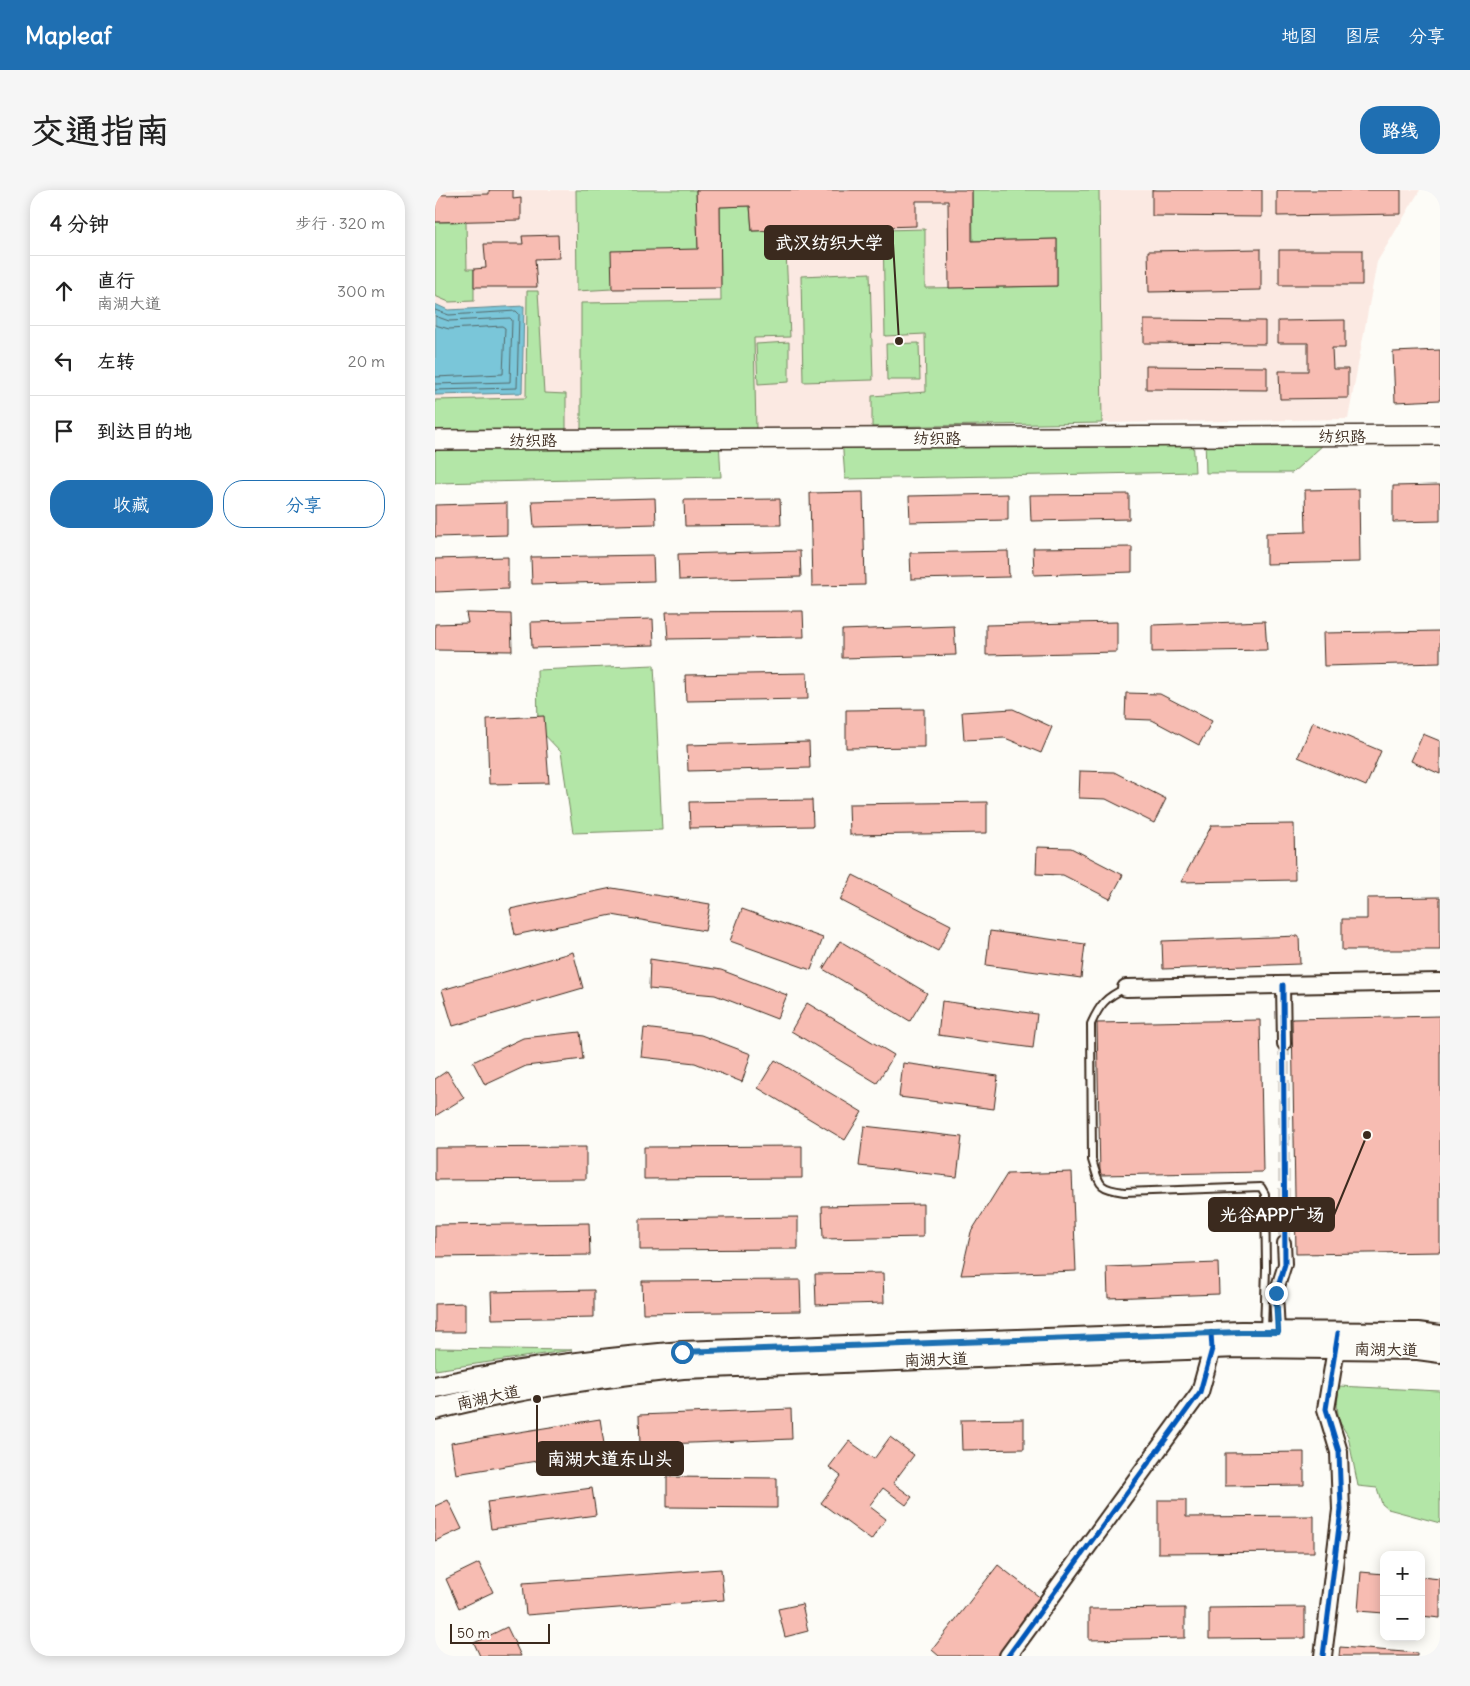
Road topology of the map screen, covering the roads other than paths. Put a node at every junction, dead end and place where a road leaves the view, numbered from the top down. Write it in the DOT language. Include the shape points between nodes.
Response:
graph roads {
  1 [pos="1440,435"];
  2 [pos="435,440"];
  3 [pos="1440,982"];
  4 [pos="1283,985"];
  5 [pos="1126,988"];
  6 [pos="1284,1044"];
  7 [pos="1285,1243"];
  8 [pos="1271,1332"];
  9 [pos="1440,1336"];
  10 [pos="1337,1340"];
  11 [pos="1212,1341"];
  12 [pos="1440,1352"];
  13 [pos="435,1387"];
  14 [pos="435,1409"];
  15 [pos="1007,1656"];
  16 [pos="1323,1656"];
  1 -- 2 [label="main road, 纺织路"];
  3 -- 4 [label="street"];
  4 -- 5 [label="street"];
  4 -- 6 [label="street"];
  5 -- 8 [label="lane" via="1112,994 1099,1006 1091,1024 1092,1160 1099,1181 1106,1190 1125,1192 1261,1187 1265,1194"];
  7 -- 8 [label="street" via="1285,1264 1276,1293"];
  8 -- 10 [label="main road, 南湖大道"];
  8 -- 11 [label="main road, 南湖大道"];
  9 -- 10 [label="main road, 南湖大道" via="1418,1333"];
  10 -- 11 [label="main road, 南湖大道"];
  10 -- 12 [label="main road, 南湖大道"];
  10 -- 16 [label="street" via="1326,1409 1339,1452 1341,1510"];
  11 -- 13 [label="main road, 南湖大道" via="682,1352 607,1358"];
  11 -- 14 [label="main road, 南湖大道" via="683,1368 527,1388"];
  11 -- 15 [label="street" via="1200,1392"];
}
